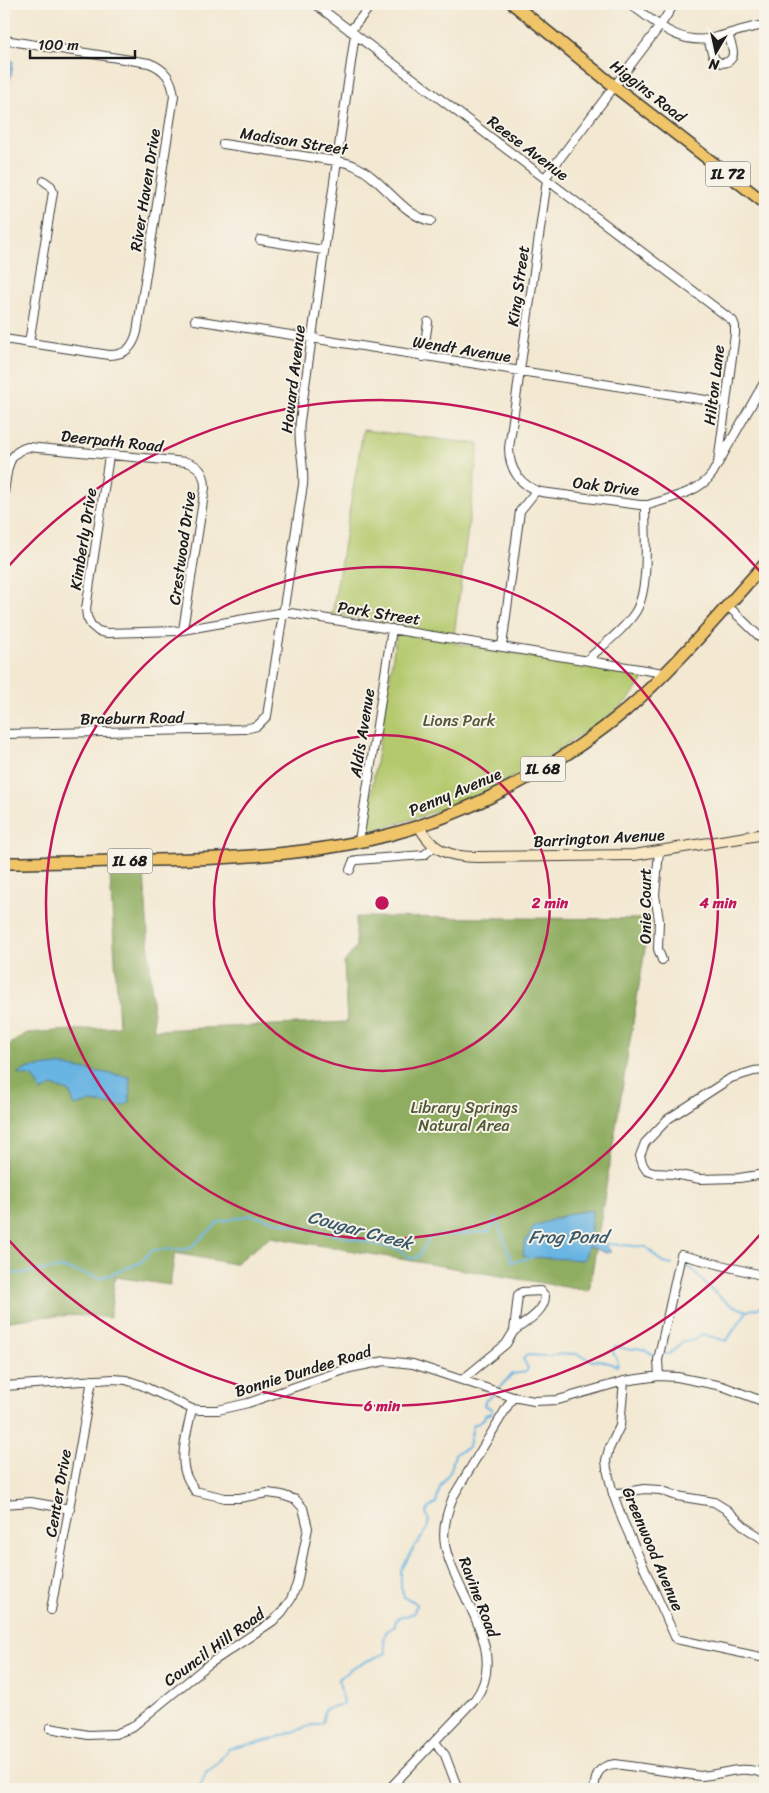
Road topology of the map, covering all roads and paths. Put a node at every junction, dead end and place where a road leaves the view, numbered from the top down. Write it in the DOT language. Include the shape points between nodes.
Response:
graph roads {
  1 [pos="315,4"];
  2 [pos="372,4"];
  3 [pos="513,4"];
  4 [pos="630,4"];
  5 [pos="674,4"];
  6 [pos="765,25"];
  7 [pos="660,26"];
  8 [pos="352,32"];
  9 [pos="728,34"];
  10 [pos="708,39"];
  11 [pos="4,40"];
  12 [pos="614,86"];
  13 [pos="223,144"];
  14 [pos="336,161"];
  15 [pos="546,179"];
  16 [pos="44,181"];
  17 [pos="765,203"];
  18 [pos="431,221"];
  19 [pos="260,240"];
  20 [pos="323,250"];
  21 [pos="726,315"];
  22 [pos="195,320"];
  23 [pos="428,322"];
  24 [pos="4,339"];
  25 [pos="311,339"];
  26 [pos="29,342"];
  27 [pos="423,356"];
  28 [pos="520,371"];
  29 [pos="765,380"];
  30 [pos="725,403"];
  31 [pos="109,456"];
  32 [pos="718,463"];
  33 [pos="200,471"];
  34 [pos="536,491"];
  35 [pos="4,492"];
  36 [pos="645,505"];
  37 [pos="765,564"];
  38 [pos="728,605"];
  39 [pos="284,612"];
  40 [pos="91,625"];
  41 [pos="392,629"];
  42 [pos="184,630"];
  43 [pos="765,642"];
  44 [pos="502,646"];
  45 [pos="587,660"];
  46 [pos="664,673"];
  47 [pos="260,724"];
  48 [pos="4,734"];
  49 [pos="419,826"];
  50 [pos="765,834"];
  51 [pos="359,841"];
  52 [pos="435,846"];
  53 [pos="659,852"];
  54 [pos="4,863"];
  55 [pos="350,870"];
  56 [pos="662,960"];
  57 [pos="765,1070"];
  58 [pos="765,1174"];
  59 [pos="765,1276"];
  60 [pos="514,1331"];
  61 [pos="658,1376"];
  62 [pos="92,1380"];
  63 [pos="462,1380"];
  64 [pos="624,1381"];
  65 [pos="4,1386"];
  66 [pos="513,1397"];
  67 [pos="765,1402"];
  68 [pos="192,1409"];
  69 [pos="613,1494"];
  70 [pos="4,1504"];
  71 [pos="70,1509"];
  72 [pos="765,1540"];
  73 [pos="51,1610"];
  74 [pos="765,1658"];
  75 [pos="50,1728"];
  76 [pos="436,1742"];
  77 [pos="765,1774"];
  78 [pos="389,1789"];
  79 [pos="459,1789"];
  80 [pos="594,1789"];
  1 -- 8 [label="street, Reese Avenue"];
  2 -- 8 [label="street"];
  3 -- 12 [label="main road, Higgins Road / IL 72"];
  4 -- 7 [label="street"];
  5 -- 7 [label="street, King Street"];
  6 -- 9 [label="street"];
  7 -- 10 [label="street" via="684,38"];
  7 -- 12 [label="street, King Street"];
  8 -- 14 [label="street, Howard Avenue"];
  8 -- 15 [label="street, Reese Avenue"];
  9 -- 10 [label="street"];
  9 -- 10 [label="street" via="733,53 726,63 716,59"];
  11 -- 26 [label="street, River Haven Drive" via="149,63 165,72 174,93 133,345 123,353 110,355"];
  12 -- 15 [label="street, King Street"];
  12 -- 17 [label="main road, Higgins Road / IL 72"];
  13 -- 14 [label="street, Madison Street"];
  14 -- 18 [label="street, Madison Street" via="359,168 418,217"];
  14 -- 20 [label="street, Howard Avenue"];
  15 -- 21 [label="street, Reese Avenue"];
  15 -- 28 [label="street, King Street"];
  16 -- 26 [label="street" via="53,192"];
  19 -- 20 [label="street"];
  20 -- 25 [label="street, Howard Avenue"];
  21 -- 30 [label="street, Hilton Lane" via="735,329"];
  22 -- 25 [label="street, Wendt Avenue"];
  23 -- 27 [label="street"];
  24 -- 26 [label="street, River Haven Drive"];
  25 -- 27 [label="street, Wendt Avenue"];
  25 -- 39 [label="street, Howard Avenue" via="299,431 303,486"];
  27 -- 28 [label="street, Wendt Avenue"];
  28 -- 30 [label="street, Wendt Avenue"];
  28 -- 34 [label="street, King Street" via="509,460 516,475"];
  29 -- 32 [label="street, Oak Drive"];
  30 -- 32 [label="street, Hilton Lane"];
  31 -- 33 [label="street, Deerpath Road" via="186,462"];
  31 -- 35 [label="street, Deerpath Road" via="33,447 18,450 10,460"];
  31 -- 40 [label="street, Kimberly Drive" via="86,609"];
  32 -- 36 [label="street, Oak Drive" via="699,486"];
  33 -- 42 [label="street, Crestwood Drive" via="205,488"];
  34 -- 36 [label="street, Oak Drive"];
  34 -- 44 [label="street" via="520,511"];
  36 -- 45 [label="street" via="644,579 639,605 627,622"];
  37 -- 38 [label="main road, Penny Avenue / IL 68"];
  38 -- 43 [label="street"];
  38 -- 46 [label="main road, Penny Avenue / IL 68"];
  39 -- 41 [label="street, Park Street"];
  39 -- 42 [label="street, Park Street"];
  39 -- 47 [label="street, Howard Avenue" via="269,709"];
  40 -- 42 [label="street, Park Street" via="107,633"];
  41 -- 44 [label="street, Park Street"];
  41 -- 51 [label="street, Aldis Avenue"];
  44 -- 45 [label="street, Park Street"];
  45 -- 46 [label="street, Park Street"];
  46 -- 49 [label="main road, Penny Avenue / IL 68" via="615,719 551,765 496,794"];
  47 -- 48 [label="street, Braeburn Road" via="245,729"];
  49 -- 51 [label="main road, Penny Avenue / IL 68"];
  49 -- 52 [label="street, Barrington Avenue" via="426,839"];
  50 -- 53 [label="street, Barrington Avenue"];
  51 -- 54 [label="main road, Penny Avenue / IL 68" via="255,857"];
  52 -- 53 [label="street, Barrington Avenue" via="454,855 476,858"];
  52 -- 55 [label="street" via="424,855 357,860"];
  53 -- 56 [label="street, Onie Court" via="655,895 659,920 658,949"];
  57 -- 58 [label="street" via="754,1070 732,1078 668,1119 645,1143 640,1156 647,1171 654,1174 700,1179"];
  59 -- 61 [label="street" via="681,1255 661,1341"];
  60 -- 60 [label="street" via="518,1295 541,1291 545,1296 544,1305"];
  60 -- 63 [label="street" via="506,1344"];
  61 -- 64 [label="street, Bonnie Dundee Road"];
  61 -- 67 [label="street, Bonnie Dundee Road" via="722,1386"];
  62 -- 65 [label="street, Bonnie Dundee Road"];
  62 -- 68 [label="street, Bonnie Dundee Road" via="126,1380"];
  62 -- 71 [label="street, Center Drive"];
  63 -- 66 [label="street, Bonnie Dundee Road"];
  63 -- 68 [label="street, Bonnie Dundee Road" via="413,1364 385,1361 350,1368 231,1408"];
  64 -- 66 [label="street, Bonnie Dundee Road" via="558,1400 534,1402"];
  64 -- 69 [label="street, Greenwood Avenue" via="620,1426 606,1460"];
  66 -- 76 [label="street, Ravine Road" via="448,1508 445,1546 479,1627 486,1654 486,1672 479,1693"];
  68 -- 75 [label="street, Council Hill Road" via="184,1452 186,1475 195,1491 225,1498 268,1493 282,1495 296,1500 303,1508 308,1528 292,1599 273,1622 202,1669 131,1728 115,1734 88,1735"];
  69 -- 72 [label="street" via="660,1490 714,1502"];
  69 -- 74 [label="street, Greenwood Avenue" via="676,1639"];
  70 -- 71 [label="street" via="31,1502"];
  71 -- 73 [label="street, Center Drive"];
  76 -- 78 [label="street, Ravine Road"];
  76 -- 79 [label="street"];
  77 -- 80 [label="street" via="739,1769 700,1776 615,1764 601,1769"];
}
